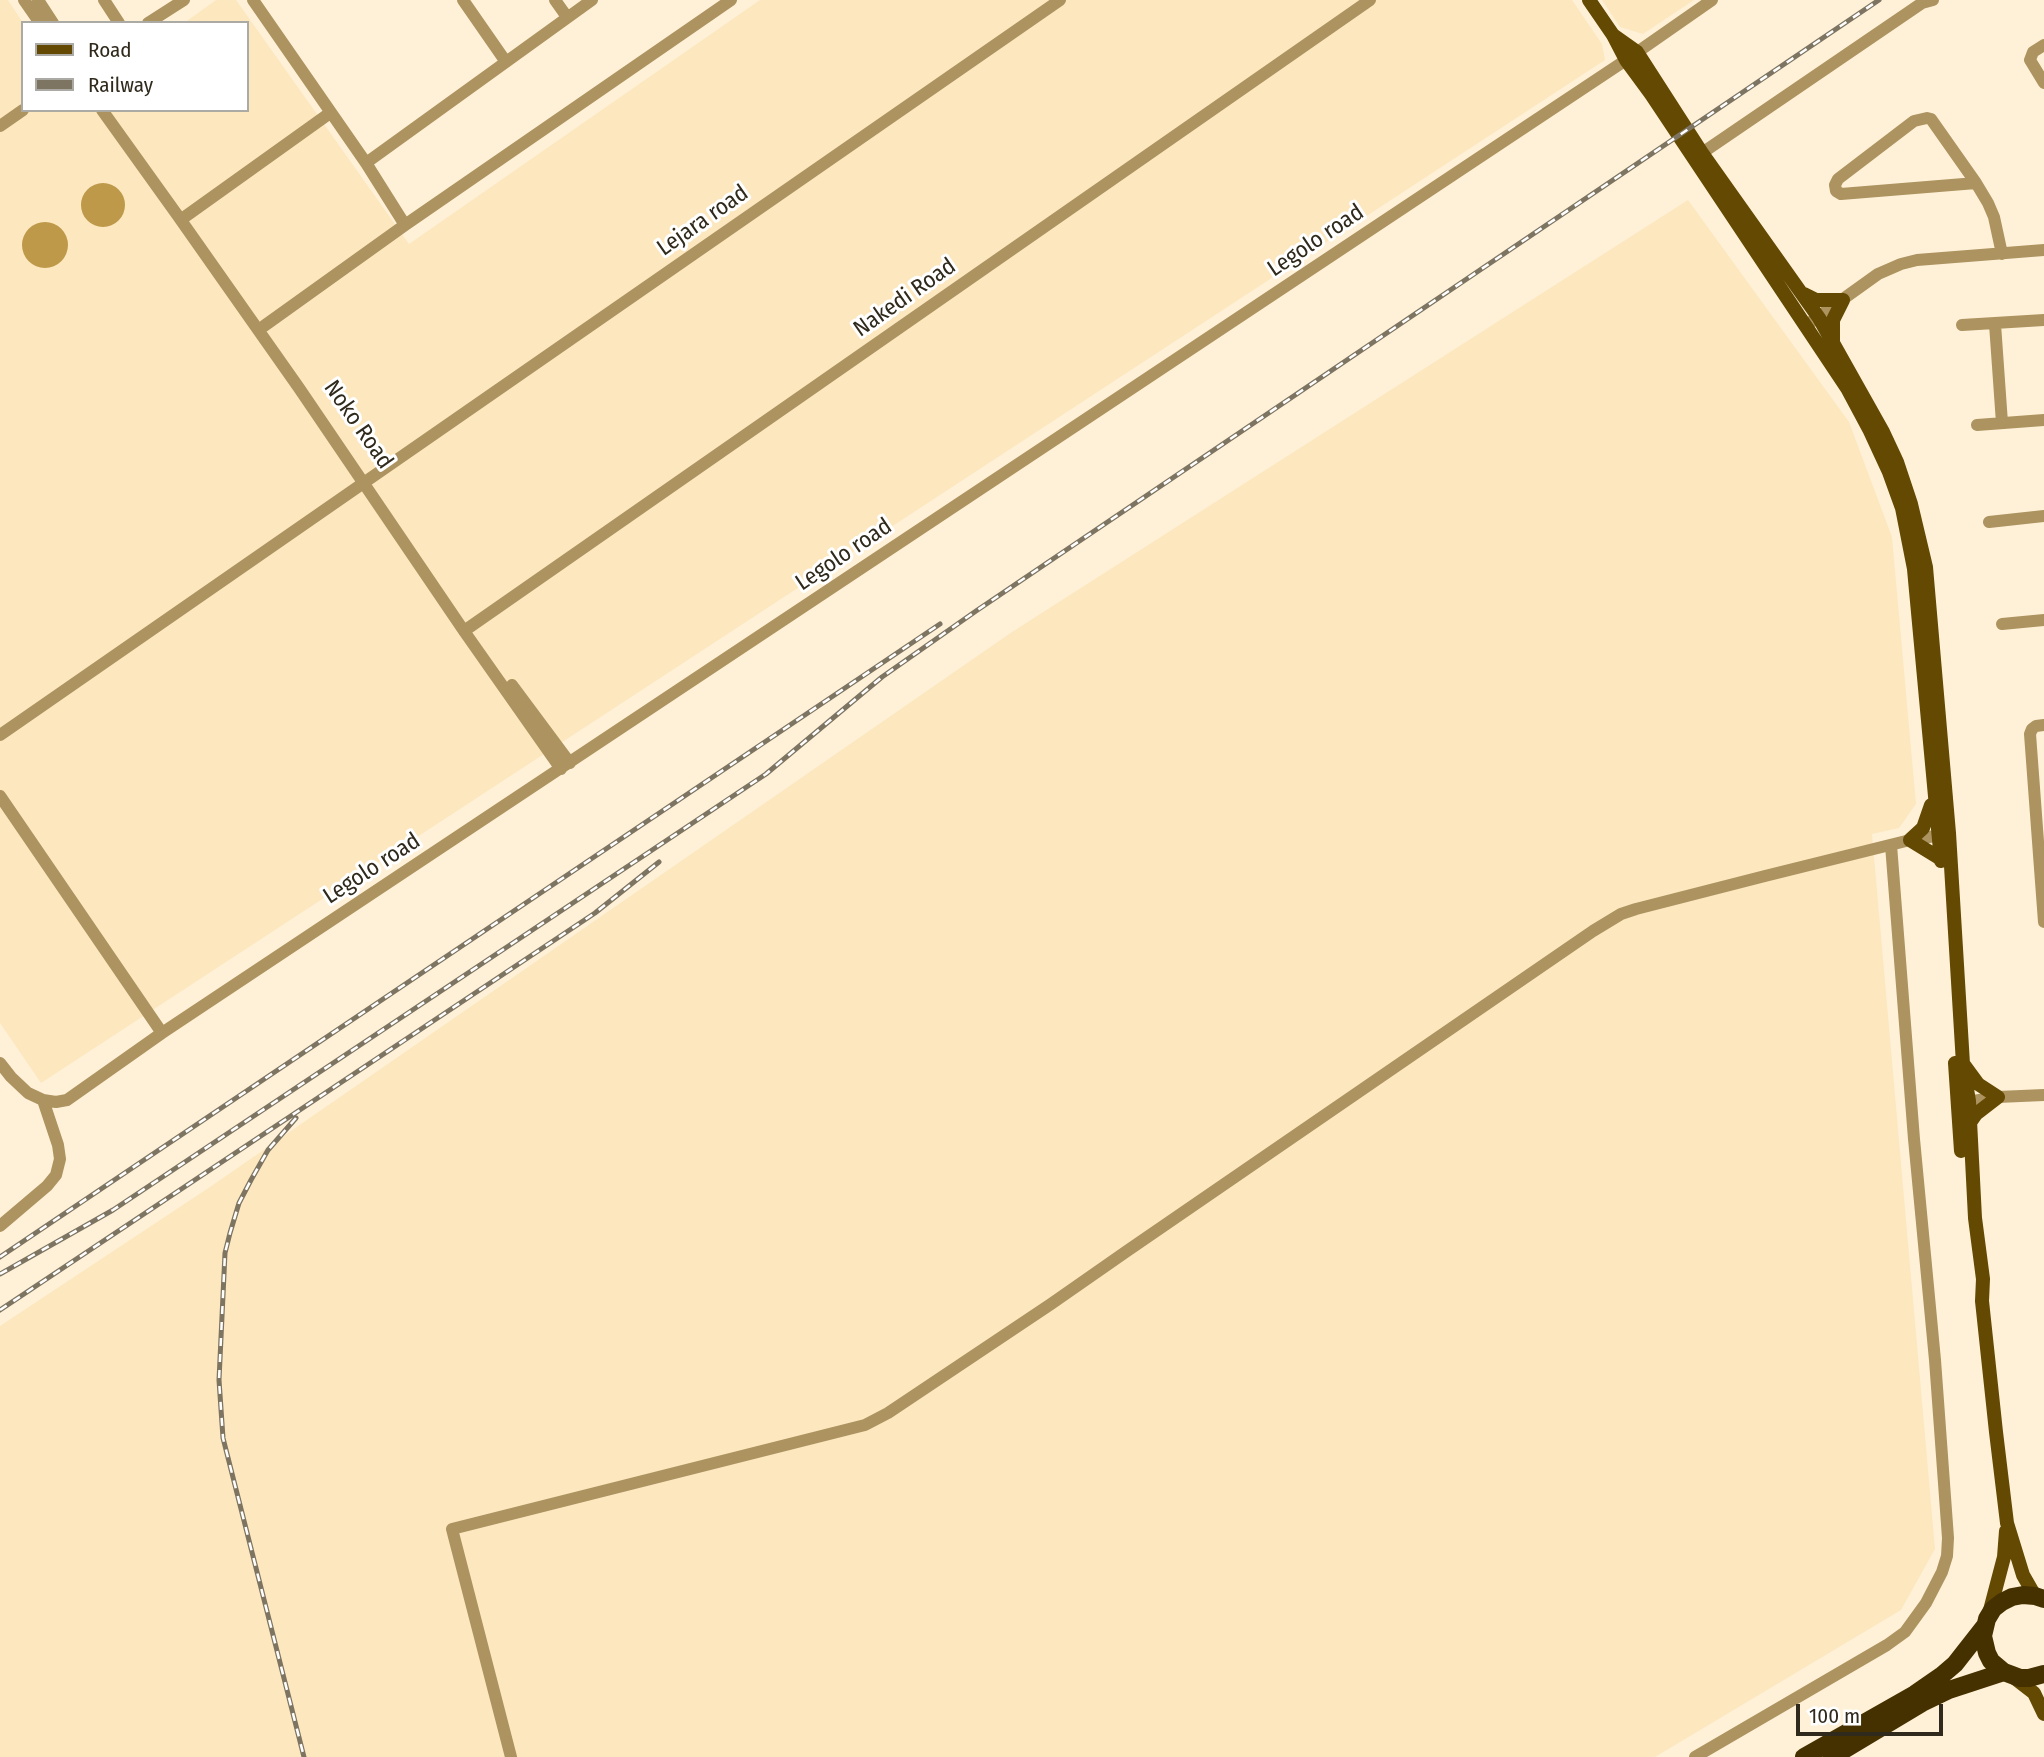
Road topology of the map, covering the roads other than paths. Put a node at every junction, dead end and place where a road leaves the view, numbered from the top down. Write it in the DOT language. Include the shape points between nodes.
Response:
graph roads {
  1 [pos="24,0"];
  2 [pos="38,0"];
  3 [pos="104,0"];
  4 [pos="184,0"];
  5 [pos="253,0"];
  6 [pos="463,0"];
  7 [pos="555,0"];
  8 [pos="592,0"];
  9 [pos="731,0"];
  10 [pos="1060,0"];
  11 [pos="1370,0"];
  12 [pos="1589,0"];
  13 [pos="1712,0"];
  14 [pos="1933,0"];
  15 [pos="567,16"];
  16 [pos="39,21"];
  17 [pos="52,21"];
  18 [pos="118,21"];
  19 [pos="151,21"];
  20 [pos="2044,45"];
  21 [pos="1631,56"];
  22 [pos="506,62"];
  23 [pos="2044,83"];
  24 [pos="21,111"];
  25 [pos="103,112"];
  26 [pos="113,112"];
  27 [pos="330,113"];
  28 [pos="0,126"];
  29 [pos="1702,153"];
  30 [pos="366,163"];
  31 [pos="1976,183"];
  32 [pos="186,216"];
  33 [pos="405,225"];
  34 [pos="2044,250"];
  35 [pos="2002,254"];
  36 [pos="1801,293"];
  37 [pos="1843,300"];
  38 [pos="2044,320"];
  39 [pos="1812,321"];
  40 [pos="1995,324"];
  41 [pos="1962,325"];
  42 [pos="264,326"];
  43 [pos="1834,345"];
  44 [pos="2044,420"];
  45 [pos="2003,423"];
  46 [pos="1977,425"];
  47 [pos="367,480"];
  48 [pos="2044,516"];
  49 [pos="1989,522"];
  50 [pos="1920,568"];
  51 [pos="2044,620"];
  52 [pos="2001,624"];
  53 [pos="467,630"];
  54 [pos="2044,725"];
  55 [pos="0,735"];
  56 [pos="566,766"];
  57 [pos="1934,793"];
  58 [pos="0,796"];
  59 [pos="2040,825"];
  60 [pos="1943,834"];
  61 [pos="1910,840"];
  62 [pos="1891,845"];
  63 [pos="1941,859"];
  64 [pos="2044,922"];
  65 [pos="162,1033"];
  66 [pos="0,1063"];
  67 [pos="1964,1064"];
  68 [pos="2044,1095"];
  69 [pos="1998,1097"];
  70 [pos="43,1100"];
  71 [pos="1963,1102"];
  72 [pos="1969,1124"];
  73 [pos="0,1226"];
  74 [pos="1982,1301"];
  75 [pos="2007,1523"];
  76 [pos="2041,1597"];
  77 [pos="1986,1623"];
  78 [pos="2008,1674"];
  79 [pos="2044,1674"];
  80 [pos="2044,1714"];
  81 [pos="510,1757"];
  82 [pos="1695,1757"];
  83 [pos="1804,1757"];
  84 [pos="1832,1757"];
  1 -- 16 [label="street"];
  2 -- 17 [label="street"];
  3 -- 18 [label="street"];
  4 -- 19 [label="street"];
  5 -- 27 [label="street"];
  6 -- 22 [label="street"];
  7 -- 15 [label="street"];
  8 -- 15 [label="street"];
  9 -- 33 [label="street"];
  10 -- 47 [label="street, Lejara road"];
  11 -- 53 [label="street, Nakedi Road"];
  12 -- 21 [label="main road"];
  13 -- 21 [label="street, Legolo road"];
  14 -- 29 [label="street" via="1922,3"];
  15 -- 22 [label="street"];
  20 -- 23 [label="street" via="2030,60"];
  21 -- 29 [label="main road"];
  21 -- 39 [label="main road" via="1771,277"];
  21 -- 56 [label="street, Legolo road"];
  22 -- 30 [label="street"];
  24 -- 28 [label="street"];
  25 -- 47 [label="street"];
  26 -- 32 [label="street, Noko Road"];
  27 -- 30 [label="street"];
  27 -- 32 [label="street"];
  29 -- 36 [label="main road"];
  30 -- 33 [label="street"];
  31 -- 31 [label="street" via="1927,118 1914,121 1838,178 1835,185 1841,194"];
  31 -- 35 [label="street" via="1994,217"];
  32 -- 42 [label="street, Noko Road"];
  33 -- 42 [label="street"];
  34 -- 35 [label="street"];
  35 -- 37 [label="street" via="1901,264 1878,274"];
  36 -- 37 [label="main road" via="1816,300"];
  36 -- 39 [label="main road"];
  37 -- 39 [label="street"];
  37 -- 43 [label="main road" via="1833,320"];
  38 -- 40 [label="street"];
  39 -- 43 [label="main road"];
  39 -- 50 [label="main road" via="1889,472"];
  40 -- 41 [label="street"];
  40 -- 45 [label="street"];
  42 -- 47 [label="street, Noko Road"];
  43 -- 50 [label="main road" via="1897,462 1911,504"];
  44 -- 45 [label="street"];
  45 -- 46 [label="street"];
  47 -- 53 [label="street, Noko Road"];
  47 -- 55 [label="street, Lejara road"];
  48 -- 49 [label="street"];
  50 -- 57 [label="main road"];
  50 -- 60 [label="main road"];
  51 -- 52 [label="street"];
  53 -- 56 [label="street, Noko Road"];
  54 -- 59 [label="street" via="2030,734"];
  56 -- 65 [label="street, Legolo road"];
  57 -- 60 [label="main road"];
  57 -- 61 [label="main road" via="1928,819"];
  58 -- 65 [label="street"];
  59 -- 64 [label="street"];
  60 -- 61 [label="street"];
  60 -- 63 [label="main road"];
  60 -- 67 [label="main road"];
  61 -- 62 [label="street"];
  61 -- 63 [label="main road"];
  62 -- 81 [label="street" via="1636,909 1608,922 1041,1311 864,1425 452,1529"];
  62 -- 82 [label="street" via="1947,1556 1926,1603 1905,1632"];
  63 -- 71 [label="main road"];
  65 -- 70 [label="street, Legolo road" via="67,1100"];
  66 -- 70 [label="street" via="28,1093"];
  67 -- 69 [label="main road" via="1978,1084"];
  67 -- 71 [label="main road"];
  68 -- 69 [label="street"];
  69 -- 71 [label="street"];
  69 -- 72 [label="main road"];
  70 -- 73 [label="street" via="58,1145 56,1175"];
  71 -- 72 [label="main road"];
  71 -- 74 [label="main road" via="1976,1280"];
  72 -- 74 [label="main road"];
  74 -- 75 [label="main road"];
  75 -- 76 [label="main road" via="2023,1575"];
  75 -- 77 [label="main road" via="2004,1558"];
  76 -- 77 [label="highway" via="2012,1597 1993,1609"];
  77 -- 78 [label="highway" via="1987,1653"];
  77 -- 83 [label="highway" via="1941,1676"];
  78 -- 79 [label="highway" via="2029,1678"];
  78 -- 80 [label="main road" via="2034,1693"];
  78 -- 84 [label="highway" via="1949,1690"];
}
